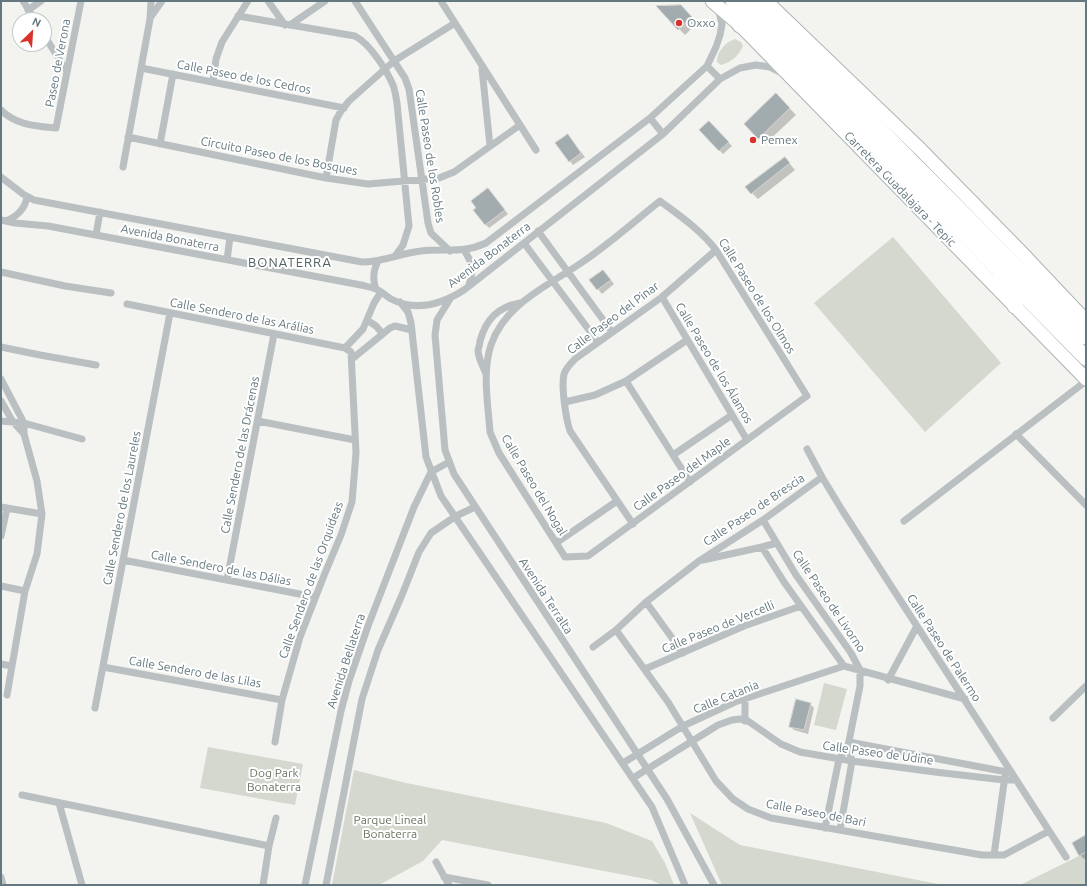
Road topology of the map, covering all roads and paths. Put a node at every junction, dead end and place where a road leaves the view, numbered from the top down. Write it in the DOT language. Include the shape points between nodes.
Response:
graph roads {
  1 [pos="23,1"];
  2 [pos="41,1"];
  3 [pos="81,1"];
  4 [pos="151,1"];
  5 [pos="162,1"];
  6 [pos="248,1"];
  7 [pos="268,1"];
  8 [pos="325,1"];
  9 [pos="355,1"];
  10 [pos="441,1"];
  11 [pos="733,1"];
  12 [pos="715,3"];
  13 [pos="759,4"];
  14 [pos="28,10"];
  15 [pos="238,16"];
  16 [pos="150,19"];
  17 [pos="785,21"];
  18 [pos="455,23"];
  19 [pos="288,25"];
  20 [pos="740,25"];
  21 [pos="778,46"];
  22 [pos="52,48"];
  23 [pos="394,61"];
  24 [pos="482,66"];
  25 [pos="707,66"];
  26 [pos="141,68"];
  27 [pos="384,70"];
  28 [pos="67,72"];
  29 [pos="173,74"];
  30 [pos="720,79"];
  31 [pos="795,81"];
  32 [pos="213,82"];
  33 [pos="344,108"];
  34 [pos="1,110"];
  35 [pos="650,118"];
  36 [pos="520,125"];
  37 [pos="663,134"];
  38 [pos="128,137"];
  39 [pos="160,144"];
  40 [pos="490,146"];
  41 [pos="536,150"];
  42 [pos="123,167"];
  43 [pos="1,177"];
  44 [pos="326,178"];
  45 [pos="422,180"];
  46 [pos="405,181"];
  47 [pos="27,197"];
  48 [pos="660,201"];
  49 [pos="100,212"];
  50 [pos="4,220"];
  51 [pos="954,224"];
  52 [pos="538,231"];
  53 [pos="96,235"];
  54 [pos="230,237"];
  55 [pos="524,243"];
  56 [pos="464,250"];
  57 [pos="716,250"];
  58 [pos="450,251"];
  59 [pos="395,256"];
  60 [pos="227,260"];
  61 [pos="378,261"];
  62 [pos="1,272"];
  63 [pos="568,272"];
  64 [pos="553,282"];
  65 [pos="469,285"];
  66 [pos="379,290"];
  67 [pos="111,293"];
  68 [pos="662,296"];
  69 [pos="450,298"];
  70 [pos="400,302"];
  71 [pos="521,303"];
  72 [pos="127,304"];
  73 [pos="1015,306"];
  74 [pos="170,313"];
  75 [pos="367,320"];
  76 [pos="1086,321"];
  77 [pos="412,330"];
  78 [pos="612,332"];
  79 [pos="382,333"];
  80 [pos="274,334"];
  81 [pos="1086,338"];
  82 [pos="688,340"];
  83 [pos="598,342"];
  84 [pos="1,347"];
  85 [pos="350,353"];
  86 [pos="1086,358"];
  87 [pos="96,365"];
  88 [pos="486,375"];
  89 [pos="1,379"];
  90 [pos="1086,380"];
  91 [pos="626,381"];
  92 [pos="806,396"];
  93 [pos="1,401"];
  94 [pos="565,402"];
  95 [pos="732,415"];
  96 [pos="1,421"];
  97 [pos="258,421"];
  98 [pos="12,422"];
  99 [pos="24,423"];
  100 [pos="24,434"];
  101 [pos="1016,434"];
  102 [pos="82,438"];
  103 [pos="355,440"];
  104 [pos="747,440"];
  105 [pos="807,449"];
  106 [pos="673,455"];
  107 [pos="449,462"];
  108 [pos="431,472"];
  109 [pos="822,477"];
  110 [pos="690,482"];
  111 [pos="617,501"];
  112 [pos="1086,505"];
  113 [pos="4,507"];
  114 [pos="474,507"];
  115 [pos="42,514"];
  116 [pos="456,516"];
  117 [pos="763,520"];
  118 [pos="904,521"];
  119 [pos="633,524"];
  120 [pos="1,536"];
  121 [pos="556,543"];
  122 [pos="777,543"];
  123 [pos="762,547"];
  124 [pos="565,557"];
  125 [pos="123,560"];
  126 [pos="699,561"];
  127 [pos="227,580"];
  128 [pos="1,586"];
  129 [pos="25,591"];
  130 [pos="315,597"];
  131 [pos="646,602"];
  132 [pos="801,606"];
  133 [pos="917,626"];
  134 [pos="616,630"];
  135 [pos="593,647"];
  136 [pos="683,653"];
  137 [pos="1,664"];
  138 [pos="12,666"];
  139 [pos="844,666"];
  140 [pos="103,667"];
  141 [pos="645,669"];
  142 [pos="860,670"];
  143 [pos="888,680"];
  144 [pos="1086,686"];
  145 [pos="7,695"];
  146 [pos="745,699"];
  147 [pos="965,699"];
  148 [pos="282,700"];
  149 [pos="96,708"];
  150 [pos="1052,718"];
  151 [pos="745,720"];
  152 [pos="683,726"];
  153 [pos="692,741"];
  154 [pos="275,742"];
  155 [pos="848,744"];
  156 [pos="637,754"];
  157 [pos="839,759"];
  158 [pos="852,761"];
  159 [pos="623,763"];
  160 [pos="647,769"];
  161 [pos="1011,775"];
  162 [pos="633,778"];
  163 [pos="1004,780"];
  164 [pos="22,795"];
  165 [pos="59,803"];
  166 [pos="276,818"];
  167 [pos="825,828"];
  168 [pos="840,830"];
  169 [pos="1049,831"];
  170 [pos="270,846"];
  171 [pos="994,855"];
  172 [pos="1066,857"];
  173 [pos="436,862"];
  174 [pos="1,877"];
  175 [pos="444,877"];
  176 [pos="3,885"];
  177 [pos="82,885"];
  178 [pos="263,885"];
  179 [pos="305,885"];
  180 [pos="326,885"];
  181 [pos="449,885"];
  182 [pos="488,885"];
  183 [pos="685,885"];
  184 [pos="714,885"];
  1 -- 14 [label="street"];
  2 -- 14 [label="street"];
  3 -- 28 [label="street, Paseo de Verona"];
  4 -- 16 [label="street"];
  5 -- 16 [label="street"];
  6 -- 15 [label="street"];
  7 -- 19 [label="street"];
  8 -- 19 [label="street"];
  9 -- 23 [label="street, Calle Paseo de los Robles"];
  10 -- 18 [label="street"];
  11 -- 21 [label="highway"];
  12 -- 20 [label="main road, Carretera Guadalajara - Tepic"];
  12 -- 25 [label="street, Avenida Bonaterra" via="722,24 716,47"];
  13 -- 17 [label="highway"];
  13 -- 81 [label="highway"];
  15 -- 19 [label="street, Calle Paseo de los Robles"];
  15 -- 32 [label="street" via="218,50"];
  16 -- 26 [label="street"];
  17 -- 76 [label="main road" via="920,149"];
  18 -- 23 [label="street"];
  18 -- 24 [label="street"];
  19 -- 27 [label="street, Calle Paseo de los Robles" via="355,36 371,49"];
  20 -- 21 [label="highway"];
  20 -- 31 [label="main road, Carretera Guadalajara - Tepic"];
  21 -- 51 [label="highway"];
  22 -- 28 [label="street"];
  23 -- 27 [label="street"];
  23 -- 45 [label="street, Calle Paseo de los Robles" via="409,88"];
  24 -- 36 [label="street"];
  24 -- 40 [label="street"];
  25 -- 30 [label="street"];
  25 -- 35 [label="street, Avenida Bonaterra"];
  26 -- 29 [label="street, Calle Paseo de los Cedros"];
  26 -- 38 [label="street"];
  27 -- 33 [label="street"];
  27 -- 46 [label="street, Calle Paseo de los Robles" via="393,85 397,103"];
  28 -- 34 [label="street, Paseo de Verona" via="56,128 26,124"];
  29 -- 32 [label="street, Calle Paseo de los Cedros"];
  29 -- 39 [label="street"];
  30 -- 31 [label="street, Avenida Bonaterra" via="740,68 756,65 770,67"];
  30 -- 37 [label="street, Avenida Bonaterra"];
  31 -- 73 [label="main road, Carretera Guadalajara - Tepic"];
  32 -- 33 [label="street, Calle Paseo de los Cedros"];
  33 -- 44 [label="street" via="336,120"];
  35 -- 37 [label="street"];
  35 -- 56 [label="street, Avenida Bonaterra" via="486,243"];
  36 -- 40 [label="street, Circuito Paseo de los Bosques"];
  36 -- 41 [label="street"];
  37 -- 52 [label="street, Avenida Bonaterra"];
  38 -- 39 [label="street, Circuito Paseo de los Bosques"];
  38 -- 42 [label="street"];
  39 -- 44 [label="street, Circuito Paseo de los Bosques"];
  40 -- 45 [label="street, Circuito Paseo de los Bosques" via="454,172 439,178"];
  43 -- 47 [label="street, Avenida Bonaterra"];
  44 -- 46 [label="street, Circuito Paseo de los Bosques" via="368,184"];
  45 -- 46 [label="street, Circuito Paseo de los Bosques"];
  45 -- 58 [label="street, Calle Paseo de los Robles" via="431,233"];
  46 -- 59 [label="street, Calle Paseo de los Robles" via="409,226 403,245"];
  47 -- 49 [label="street, Avenida Bonaterra"];
  47 -- 50 [label="street" via="20,213 14,218"];
  48 -- 57 [label="street, Calle Paseo de los Olmos" via="695,228"];
  48 -- 63 [label="street, Calle Paseo del Nogal"];
  49 -- 53 [label="street"];
  49 -- 54 [label="street, Avenida Bonaterra"];
  50 -- 53 [label="street, Avenida Bonaterra"];
  51 -- 73 [label="highway" via="966,242 1001,282"];
  51 -- 86 [label="highway"];
  52 -- 55 [label="street, Avenida Bonaterra"];
  52 -- 63 [label="street"];
  53 -- 60 [label="street, Avenida Bonaterra"];
  54 -- 60 [label="street"];
  54 -- 61 [label="street, Avenida Bonaterra" via="362,262"];
  55 -- 64 [label="street"];
  55 -- 65 [label="street, Avenida Bonaterra"];
  56 -- 58 [label="street, Avenida Bonaterra"];
  56 -- 65 [label="street" via="471,261 473,272"];
  57 -- 68 [label="street, Calle Paseo del Pinar"];
  57 -- 92 [label="street, Calle Paseo de los Olmos"];
  58 -- 59 [label="street, Avenida Bonaterra" via="422,251"];
  59 -- 61 [label="street, Avenida Bonaterra"];
  60 -- 66 [label="street, Avenida Bonaterra"];
  61 -- 66 [label="street" via="373,281"];
  62 -- 67 [label="street"];
  63 -- 64 [label="street, Calle Paseo del Nogal"];
  63 -- 78 [label="street"];
  64 -- 71 [label="street, Calle Paseo del Nogal"];
  64 -- 83 [label="street"];
  65 -- 69 [label="street, Avenida Bonaterra"];
  66 -- 70 [label="street, Avenida Bonaterra"];
  66 -- 75 [label="street"];
  68 -- 78 [label="street, Calle Paseo del Pinar"];
  68 -- 82 [label="street, Calle Paseo de los Álamos"];
  69 -- 70 [label="street, Avenida Bonaterra" via="422,306"];
  69 -- 107 [label="street, Avenida Terralta" via="437,320 435,335 445,450"];
  70 -- 77 [label="street" via="408,312"];
  71 -- 88 [label="street, Calle Paseo del Nogal" via="502,322 497,331 491,344"];
  71 -- 88 [label="street, Calle Paseo del Nogal" via="499,310 489,320 482,334 478,350"];
  72 -- 74 [label="street, Calle Sendero de las Arálias"];
  73 -- 90 [label="main road, Carretera Guadalajara - Tepic"];
  74 -- 80 [label="street, Calle Sendero de las Arálias"];
  74 -- 125 [label="street, Calle Sendero de los Laureles"];
  75 -- 79 [label="street"];
  75 -- 85 [label="street"];
  77 -- 79 [label="street" via="395,326"];
  77 -- 108 [label="street" via="426,458"];
  78 -- 83 [label="street, Calle Paseo del Pinar"];
  79 -- 85 [label="street"];
  80 -- 85 [label="street, Calle Sendero de las Arálias"];
  80 -- 97 [label="street, Calle Sendero de las Drácenas"];
  82 -- 91 [label="street"];
  82 -- 95 [label="street, Calle Paseo de los Álamos"];
  83 -- 94 [label="street, Calle Paseo del Pinar" via="575,359 564,373"];
  84 -- 87 [label="street"];
  85 -- 103 [label="street, Calle Sendero de las Orquídeas"];
  88 -- 121 [label="street, Calle Paseo del Nogal" via="492,439"];
  89 -- 99 [label="street"];
  90 -- 101 [label="street"];
  91 -- 94 [label="street" via="595,395"];
  91 -- 106 [label="street"];
  92 -- 104 [label="street, Calle Paseo del Maple"];
  93 -- 98 [label="street"];
  94 -- 111 [label="street, Calle Paseo del Pinar" via="566,421 570,431"];
  95 -- 104 [label="street, Calle Paseo de los Álamos"];
  95 -- 106 [label="street"];
  96 -- 98 [label="street"];
  97 -- 103 [label="street"];
  97 -- 127 [label="street, Calle Sendero de las Drácenas"];
  98 -- 99 [label="street"];
  98 -- 100 [label="street"];
  99 -- 100 [label="street"];
  99 -- 102 [label="street"];
  100 -- 115 [label="street" via="37,481"];
  101 -- 112 [label="street"];
  101 -- 118 [label="street"];
  103 -- 130 [label="street, Calle Sendero de las Orquídeas" via="352,502"];
  104 -- 110 [label="street, Calle Paseo del Maple"];
  105 -- 109 [label="street, Calle Paseo de Palermo"];
  106 -- 110 [label="street"];
  107 -- 108 [label="street"];
  107 -- 114 [label="street, Avenida Terralta"];
  108 -- 116 [label="street" via="441,496"];
  108 -- 179 [label="street, Avenida Bellaterra" via="414,507 349,681"];
  109 -- 117 [label="street, Calle Paseo de Brescia"];
  109 -- 133 [label="street, Calle Paseo de Palermo"];
  110 -- 119 [label="street, Calle Paseo del Maple"];
  111 -- 119 [label="street, Calle Paseo del Pinar"];
  111 -- 121 [label="street"];
  113 -- 115 [label="street"];
  113 -- 120 [label="street"];
  114 -- 116 [label="street"];
  114 -- 156 [label="street, Avenida Terralta"];
  115 -- 129 [label="street" via="37,554"];
  116 -- 159 [label="street"];
  116 -- 180 [label="street" via="431,533 419,552 378,650 362,699"];
  117 -- 122 [label="street, Calle Paseo de Livorno"];
  117 -- 126 [label="street, Calle Paseo de Brescia"];
  119 -- 124 [label="street, Calle Paseo del Maple" via="588,556"];
  121 -- 124 [label="street, Calle Paseo del Nogal"];
  122 -- 123 [label="street, Calle Paseo de Brescia"];
  122 -- 142 [label="street, Calle Paseo de Livorno"];
  123 -- 126 [label="street, Calle Paseo de Brescia"];
  123 -- 132 [label="street, Calle Paseo de Livorno"];
  125 -- 127 [label="street, Calle Sendero de las Dálias"];
  125 -- 140 [label="street, Calle Sendero de los Laureles"];
  126 -- 131 [label="street, Calle Paseo de Brescia"];
  127 -- 130 [label="street, Calle Sendero de las Dálias"];
  128 -- 129 [label="street"];
  129 -- 138 [label="street"];
  130 -- 148 [label="street, Calle Sendero de las Orquídeas" via="300,637"];
  131 -- 134 [label="street, Calle Paseo de Brescia"];
  131 -- 136 [label="street"];
  132 -- 136 [label="street, Calle Paseo de Vercelli" via="744,626"];
  132 -- 139 [label="street, Calle Paseo de Livorno"];
  133 -- 143 [label="street"];
  133 -- 147 [label="street, Calle Paseo de Palermo"];
  134 -- 135 [label="street, Calle Paseo de Brescia"];
  134 -- 141 [label="street, Calle Paseo de Bari"];
  136 -- 141 [label="street, Calle Paseo de Vercelli"];
  137 -- 138 [label="street"];
  138 -- 145 [label="street"];
  139 -- 142 [label="street"];
  139 -- 146 [label="street, Calle Catania"];
  140 -- 148 [label="street, Calle Sendero de las Lilas"];
  140 -- 149 [label="street, Calle Sendero de los Laureles"];
  141 -- 152 [label="street, Calle Paseo de Bari"];
  142 -- 143 [label="street"];
  142 -- 155 [label="street, Calle Paseo de Livorno" via="860,686"];
  143 -- 147 [label="street"];
  144 -- 150 [label="street"];
  146 -- 151 [label="street"];
  146 -- 152 [label="street, Calle Catania"];
  147 -- 161 [label="street, Calle Paseo de Palermo"];
  148 -- 154 [label="street, Calle Sendero de las Orquídeas"];
  151 -- 153 [label="street" via="732,720 718,725"];
  151 -- 157 [label="street, Calle Paseo de Udine" via="781,744 800,752"];
  152 -- 153 [label="street, Calle Paseo de Bari"];
  152 -- 156 [label="street, Calle Catania"];
  153 -- 160 [label="street"];
  153 -- 167 [label="street, Calle Paseo de Bari" via="716,781 748,809 771,818"];
  155 -- 157 [label="street, Calle Paseo de Livorno"];
  155 -- 158 [label="street, Calle Paseo de Livorno"];
  155 -- 161 [label="street, Calle Paseo de Udine" via="936,758"];
  156 -- 159 [label="street, Calle Catania"];
  156 -- 160 [label="street, Avenida Terralta"];
  157 -- 158 [label="street, Calle Paseo de Udine"];
  157 -- 167 [label="street, Calle Paseo de Livorno"];
  158 -- 163 [label="street, Calle Paseo de Udine"];
  158 -- 168 [label="street, Calle Paseo de Livorno"];
  159 -- 162 [label="street"];
  160 -- 162 [label="street"];
  160 -- 184 [label="street, Avenida Terralta" via="667,799"];
  161 -- 163 [label="street, Calle Paseo de Udine"];
  161 -- 163 [label="street"];
  161 -- 169 [label="street, Calle Paseo de Palermo"];
  162 -- 183 [label="street" via="652,807"];
  163 -- 171 [label="street"];
  164 -- 165 [label="street"];
  165 -- 170 [label="street"];
  165 -- 177 [label="street"];
  166 -- 170 [label="street"];
  167 -- 168 [label="street, Calle Paseo de Bari"];
  168 -- 171 [label="street, Calle Paseo de Bari"];
  169 -- 171 [label="street, Calle Paseo de Bari" via="1004,855"];
  169 -- 172 [label="street, Calle Paseo de Palermo"];
  170 -- 178 [label="street"];
  173 -- 175 [label="street"];
  174 -- 176 [label="street"];
  175 -- 181 [label="street"];
  175 -- 182 [label="street"];
}
